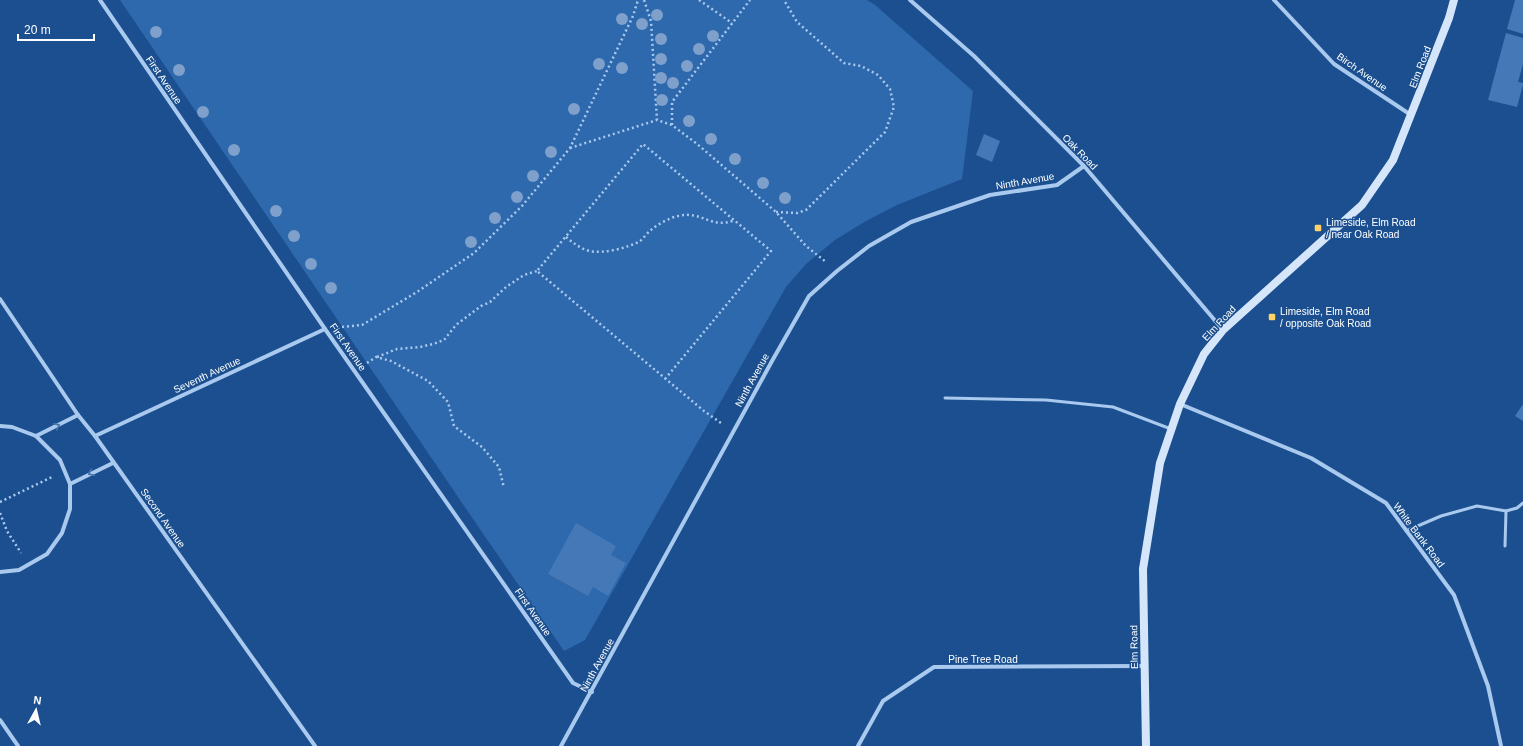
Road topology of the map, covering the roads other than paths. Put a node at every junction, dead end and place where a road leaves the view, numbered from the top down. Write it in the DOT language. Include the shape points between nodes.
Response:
graph roads {
  1 [pos="100,0"];
  2 [pos="910,0"];
  3 [pos="1274,0"];
  4 [pos="1454,0"];
  5 [pos="1412,116"];
  6 [pos="1084,166"];
  7 [pos="0,299"];
  8 [pos="325,329"];
  9 [pos="1223,330"];
  10 [pos="945,398"];
  11 [pos="1180,404"];
  12 [pos="78,415"];
  13 [pos="0,426"];
  14 [pos="1172,429"];
  15 [pos="36,436"];
  16 [pos="95,436"];
  17 [pos="113,462"];
  18 [pos="70,484"];
  19 [pos="1523,503"];
  20 [pos="1506,511"];
  21 [pos="1406,531"];
  22 [pos="1505,546"];
  23 [pos="0,572"];
  24 [pos="1144,666"];
  25 [pos="592,692"];
  26 [pos="0,720"];
  27 [pos="18,746"];
  28 [pos="315,746"];
  29 [pos="561,746"];
  30 [pos="858,746"];
  31 [pos="1146,746"];
  32 [pos="1501,746"];
  1 -- 8 [label="street, First Avenue"];
  2 -- 6 [label="street, Oak Road" via="974,56"];
  3 -- 5 [label="street, Birch Avenue" via="1334,64"];
  4 -- 5 [label="street, Elm Road"];
  5 -- 9 [label="street, Elm Road" via="1393,160 1362,205"];
  6 -- 9 [label="street, Oak Road"];
  6 -- 25 [label="street, Ninth Avenue" via="1057,186 990,195 911,222 869,246 809,296"];
  7 -- 12 [label="street, Second Avenue"];
  8 -- 16 [label="street, Seventh Avenue"];
  8 -- 25 [label="street, First Avenue" via="573,683"];
  9 -- 11 [label="street, Elm Road" via="1204,354"];
  10 -- 14 [label="lane" via="1046,400 1113,407"];
  11 -- 14 [label="street, Elm Road"];
  11 -- 21 [label="street, White Bank Road" via="1311,458 1386,503"];
  15 -- 12 [label="street, one-way"];
  12 -- 16 [label="street, Second Avenue"];
  13 -- 15 [label="street" via="12,427"];
  14 -- 24 [label="street, Elm Road" via="1160,463 1143,569"];
  15 -- 18 [label="street" via="60,460"];
  16 -- 17 [label="street, Second Avenue"];
  17 -- 18 [label="street, one-way"];
  17 -- 28 [label="street, Second Avenue"];
  18 -- 23 [label="street" via="70,509 62,534 47,554 18,570"];
  19 -- 20 [label="lane"];
  20 -- 21 [label="lane" via="1476,506 1442,516"];
  20 -- 22 [label="lane"];
  21 -- 32 [label="street, White Bank Road" via="1454,595 1488,686"];
  24 -- 30 [label="street, Pine Tree Road" via="934,667 883,701"];
  24 -- 31 [label="street, Elm Road"];
  25 -- 29 [label="street, Ninth Avenue"];
  26 -- 27 [label="street"];
}
